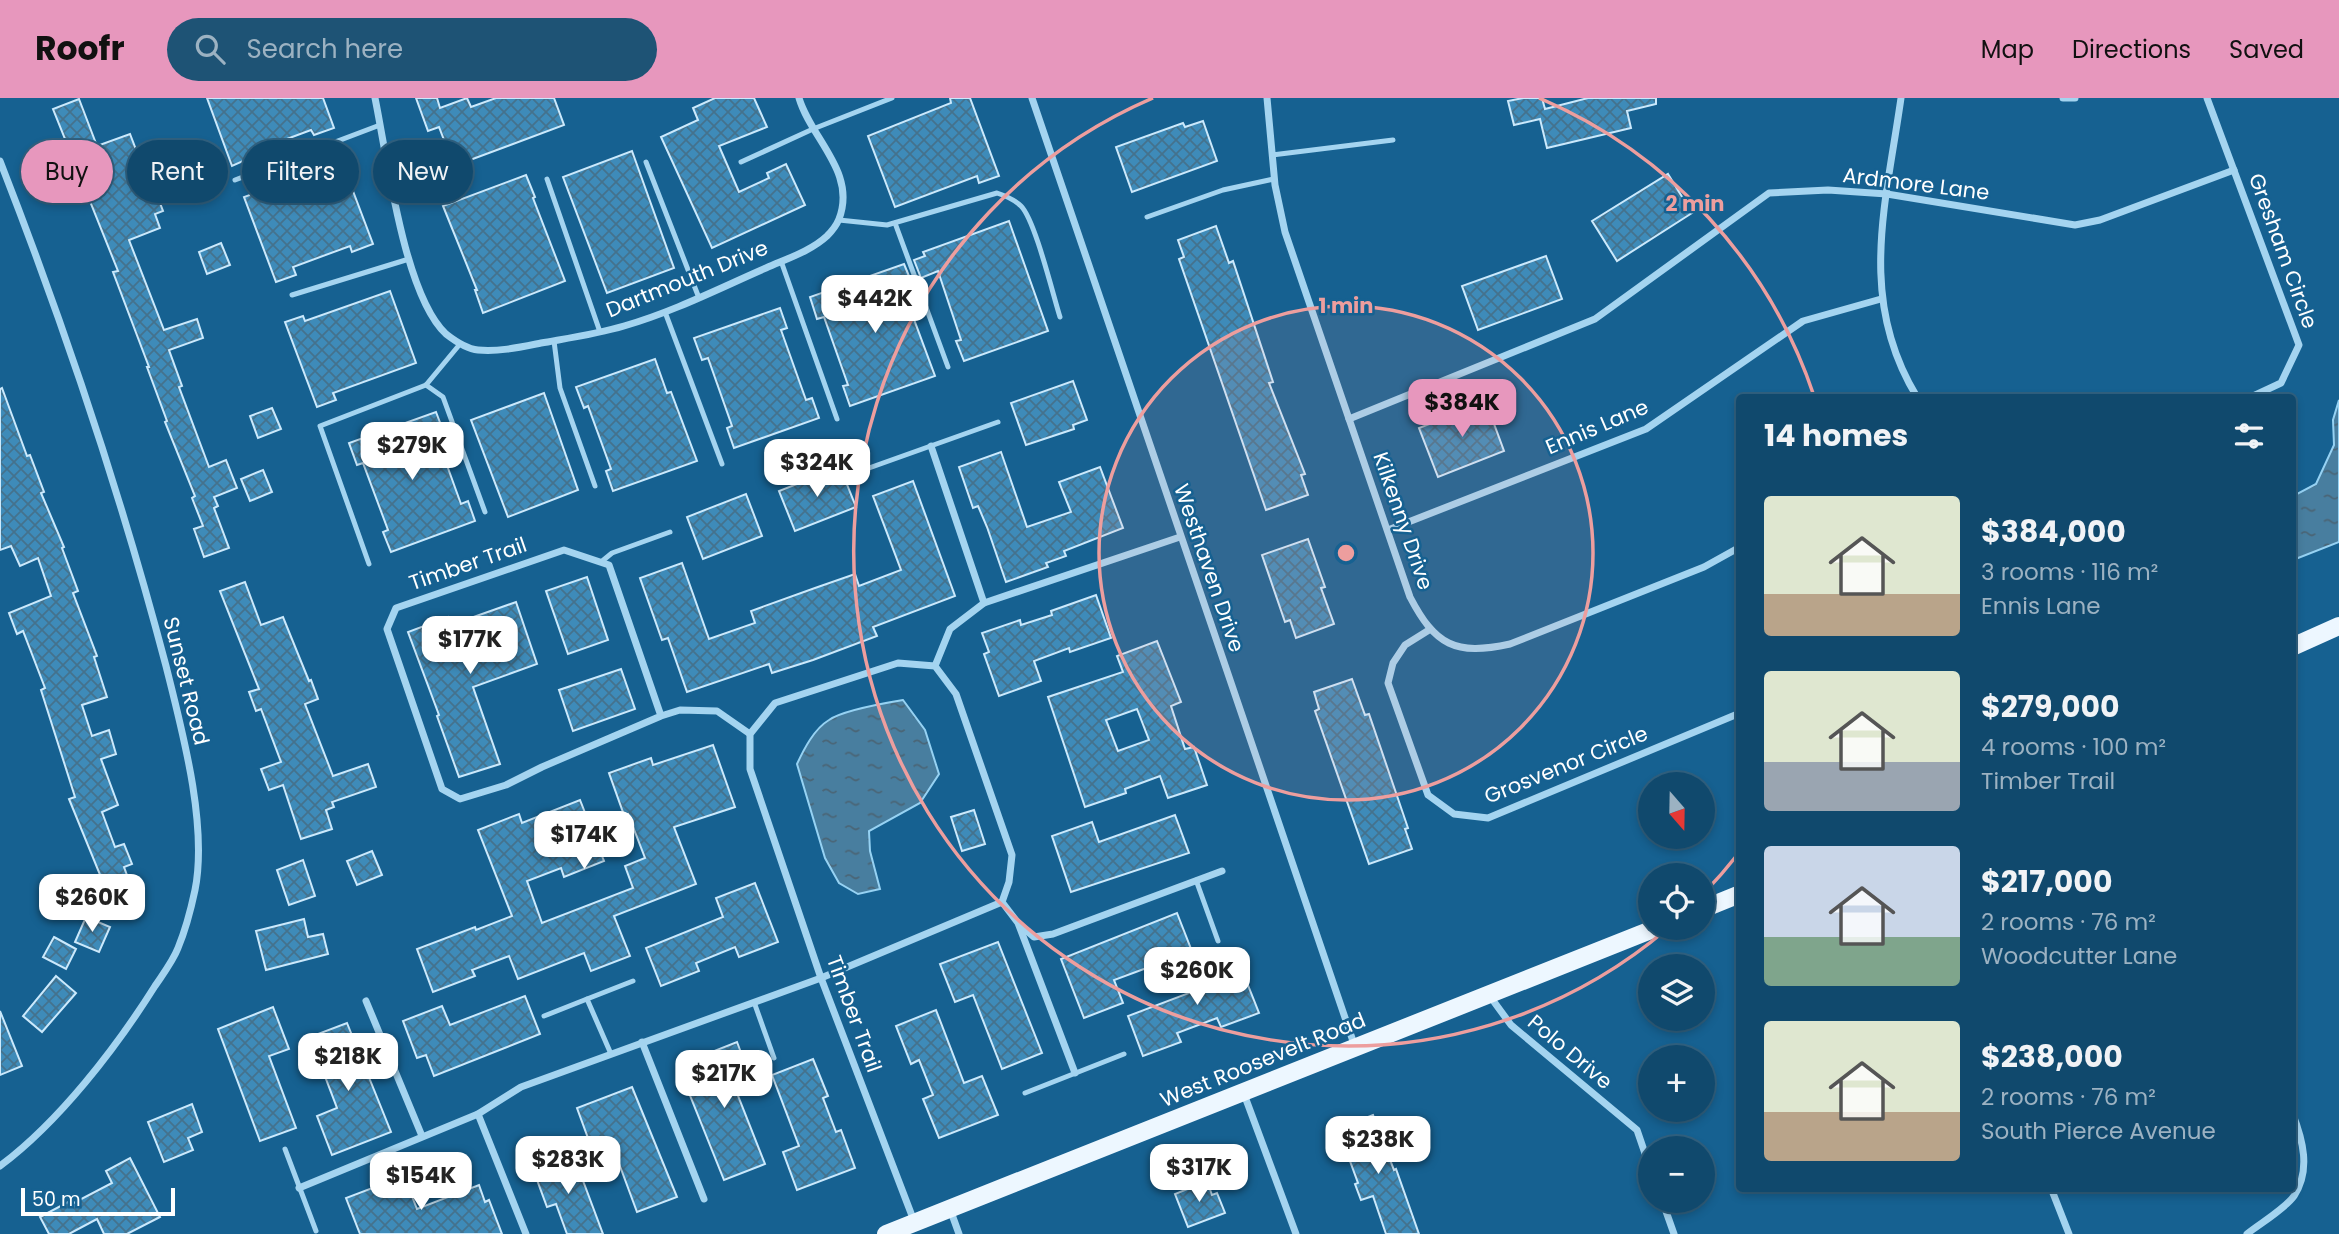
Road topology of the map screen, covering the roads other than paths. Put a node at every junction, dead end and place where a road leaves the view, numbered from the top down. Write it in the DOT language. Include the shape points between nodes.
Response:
graph roads {
  1 [pos="375,98"];
  2 [pos="799,98"];
  3 [pos="892,98"];
  4 [pos="1032,98"];
  5 [pos="1267,98"];
  6 [pos="1901,98"];
  7 [pos="2063,98"];
  8 [pos="2075,98"];
  9 [pos="2207,98"];
  10 [pos="380,125"];
  11 [pos="813,129"];
  12 [pos="1393,140"];
  13 [pos="1272,155"];
  14 [pos="0,161"];
  15 [pos="646,162"];
  16 [pos="741,162"];
  17 [pos="2234,170"];
  18 [pos="1274,179"];
  19 [pos="235,180"];
  20 [pos="547,180"];
  21 [pos="1887,194"];
  22 [pos="1147,217"];
  23 [pos="839,220"];
  24 [pos="895,223"];
  25 [pos="409,259"];
  26 [pos="781,261"];
  27 [pos="292,295"];
  28 [pos="699,298"];
  29 [pos="1881,299"];
  30 [pos="665,312"];
  31 [pos="1060,317"];
  32 [pos="600,332"];
  33 [pos="554,341"];
  34 [pos="460,344"];
  35 [pos="947,367"];
  36 [pos="426,385"];
  37 [pos="1915,394"];
  38 [pos="2257,394"];
  39 [pos="837,419"];
  40 [pos="1349,419"];
  41 [pos="998,422"];
  42 [pos="930,446"];
  43 [pos="722,464"];
  44 [pos="870,468"];
  45 [pos="595,486"];
  46 [pos="485,512"];
  47 [pos="1388,530"];
  48 [pos="670,532"];
  49 [pos="1180,537"];
  50 [pos="1736,550"];
  51 [pos="601,562"];
  52 [pos="369,564"];
  53 [pos="984,603"];
  54 [pos="2339,626"];
  55 [pos="1429,630"];
  56 [pos="2296,645"];
  57 [pos="935,666"];
  58 [pos="1736,715"];
  59 [pos="661,716"];
  60 [pos="750,734"];
  61 [pos="1222,871"];
  62 [pos="1196,880"];
  63 [pos="1736,896"];
  64 [pos="1002,902"];
  65 [pos="1715,904"];
  66 [pos="1018,923"];
  67 [pos="1638,935"];
  68 [pos="1218,941"];
  69 [pos="821,978"];
  70 [pos="633,981"];
  71 [pos="1489,995"];
  72 [pos="587,999"];
  73 [pos="366,1001"];
  74 [pos="754,1002"];
  75 [pos="544,1016"];
  76 [pos="642,1042"];
  77 [pos="1355,1048"];
  78 [pos="611,1054"];
  79 [pos="1124,1054"];
  80 [pos="774,1058"];
  81 [pos="1075,1073"];
  82 [pos="1025,1093"];
  83 [pos="1243,1093"];
  84 [pos="478,1114"];
  85 [pos="2296,1124"];
  86 [pos="422,1136"];
  87 [pos="1639,1136"];
  88 [pos="285,1149"];
  89 [pos="0,1166"];
  90 [pos="299,1188"];
  91 [pos="2296,1191"];
  92 [pos="2052,1192"];
  93 [pos="2296,1192"];
  94 [pos="704,1199"];
  95 [pos="950,1209"];
  96 [pos="1667,1213"];
  97 [pos="915,1223"];
  98 [pos="316,1231"];
  99 [pos="526,1234"];
  100 [pos="886,1234"];
  101 [pos="959,1234"];
  102 [pos="1296,1234"];
  103 [pos="1674,1234"];
  104 [pos="2068,1234"];
  105 [pos="2247,1234"];
  1 -- 10 [label="street"];
  2 -- 11 [label="street"];
  3 -- 11 [label="lane"];
  4 -- 49 [label="street, Westhaven Drive"];
  5 -- 13 [label="street, Kilkenny Drive"];
  6 -- 21 [label="street"];
  7 -- 8 [label="street"];
  9 -- 17 [label="street, Gresham Circle"];
  10 -- 19 [label="lane"];
  10 -- 25 [label="street"];
  11 -- 16 [label="lane"];
  11 -- 23 [label="street" via="835,162 841,181"];
  12 -- 13 [label="lane"];
  13 -- 18 [label="street, Kilkenny Drive"];
  14 -- 89 [label="street, Sunset Road" via="80,382 158,636 191,778 198,864 178,949 138,1013 69,1100"];
  15 -- 28 [label="lane"];
  17 -- 21 [label="street, Ardmore Lane" via="2075,225"];
  17 -- 38 [label="street, Gresham Circle" via="2299,345 2281,383"];
  18 -- 22 [label="lane" via="1223,190"];
  18 -- 40 [label="street, Kilkenny Drive" via="1285,232"];
  20 -- 32 [label="lane"];
  21 -- 29 [label="street"];
  21 -- 40 [label="street, Ardmore Lane" via="1769,193 1595,319"];
  23 -- 24 [label="lane"];
  23 -- 26 [label="street, Dartmouth Drive" via="827,236"];
  24 -- 31 [label="lane" via="997,192 1011,197 1024,208 1032,226"];
  24 -- 35 [label="lane"];
  25 -- 27 [label="lane"];
  25 -- 34 [label="street" via="430,312"];
  26 -- 28 [label="street, Dartmouth Drive"];
  26 -- 39 [label="lane"];
  28 -- 30 [label="street, Dartmouth Drive"];
  29 -- 37 [label="street" via="1898,363"];
  29 -- 47 [label="street, Ennis Lane" via="1802,321 1646,429"];
  30 -- 32 [label="street, Dartmouth Drive"];
  30 -- 43 [label="lane"];
  32 -- 33 [label="street, Dartmouth Drive"];
  33 -- 34 [label="street, Dartmouth Drive" via="476,351"];
  33 -- 45 [label="lane" via="560,388"];
  34 -- 36 [label="lane"];
  36 -- 46 [label="lane" via="443,397"];
  36 -- 52 [label="lane" via="320,426"];
  40 -- 47 [label="street, Kilkenny Drive"];
  41 -- 42 [label="lane"];
  42 -- 44 [label="lane"];
  42 -- 53 [label="street"];
  47 -- 55 [label="street, Kilkenny Drive" via="1410,597"];
  48 -- 51 [label="lane" via="612,553"];
  49 -- 53 [label="street"];
  49 -- 77 [label="street, Westhaven Drive"];
  50 -- 55 [label="street, Kilkenny Drive" via="1704,567 1510,644 1457,648"];
  51 -- 59 [label="street" via="609,565"];
  51 -- 59 [label="street, Timber Trail" via="564,550 396,608 387,629 442,789 460,799 506,785"];
  53 -- 57 [label="street" via="950,629"];
  54 -- 56 [label="main road"];
  55 -- 58 [label="street, Grosvenor Circle" via="1405,645 1393,663 1388,683 1428,795 1454,814 1488,818"];
  57 -- 60 [label="street" via="898,663 775,704"];
  57 -- 64 [label="street" via="956,694 1012,855"];
  59 -- 60 [label="street, Timber Trail" via="680,710 717,711"];
  60 -- 69 [label="street, Timber Trail" via="750,769"];
  61 -- 62 [label="street"];
  62 -- 66 [label="street" via="1053,934 1034,937"];
  62 -- 68 [label="lane"];
  63 -- 65 [label="main road"];
  64 -- 66 [label="street"];
  64 -- 69 [label="street"];
  66 -- 81 [label="street"];
  67 -- 71 [label="main road, West Roosevelt Road"];
  69 -- 74 [label="street"];
  69 -- 97 [label="street, Timber Trail"];
  70 -- 72 [label="lane"];
  71 -- 77 [label="main road, West Roosevelt Road"];
  71 -- 87 [label="street, Polo Drive" via="1511,1025"];
  72 -- 75 [label="lane"];
  72 -- 78 [label="lane"];
  73 -- 86 [label="street"];
  74 -- 76 [label="street"];
  74 -- 80 [label="lane"];
  76 -- 78 [label="street"];
  76 -- 94 [label="street"];
  77 -- 83 [label="main road, West Roosevelt Road"];
  78 -- 84 [label="street" via="521,1087"];
  79 -- 81 [label="lane"];
  81 -- 82 [label="lane"];
  83 -- 95 [label="main road, West Roosevelt Road"];
  83 -- 102 [label="street"];
  84 -- 86 [label="street"];
  84 -- 99 [label="street"];
  85 -- 91 [label="street" via="2303,1145 2304,1174"];
  86 -- 90 [label="street"];
  88 -- 90 [label="lane"];
  90 -- 98 [label="lane"];
  92 -- 104 [label="street"];
  93 -- 105 [label="street"];
  95 -- 97 [label="main road, West Roosevelt Road"];
  95 -- 101 [label="street"];
  96 -- 103 [label="street"];
  97 -- 100 [label="main road, West Roosevelt Road"];
}
